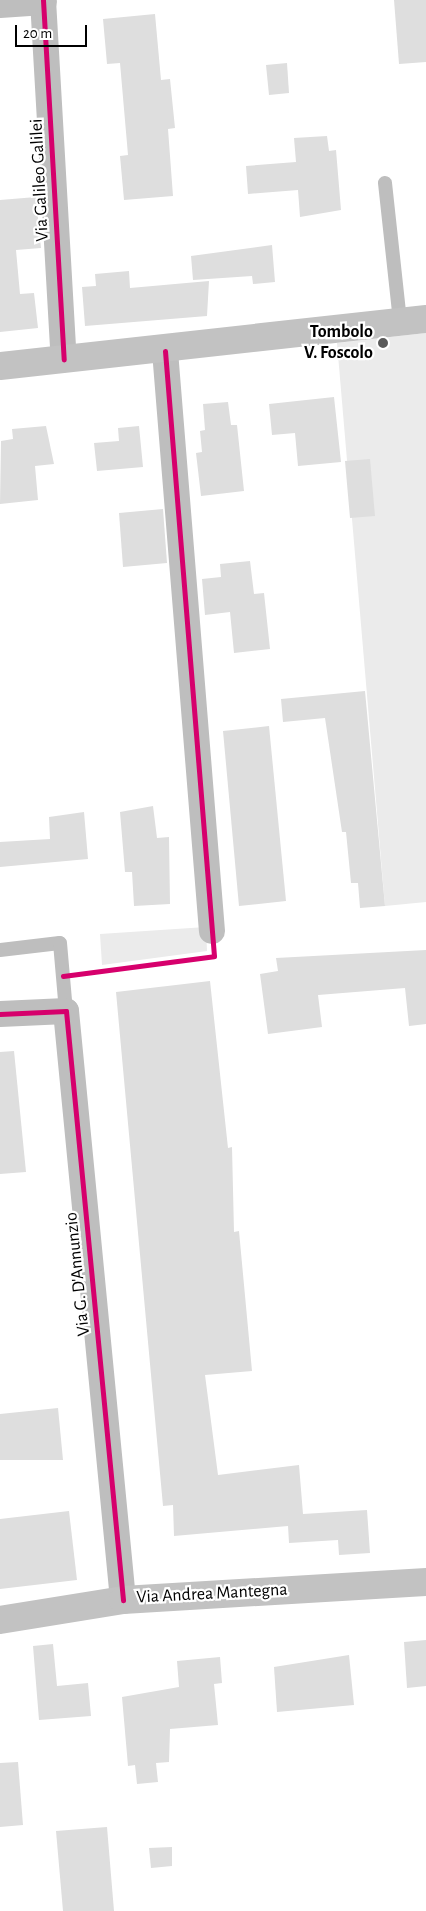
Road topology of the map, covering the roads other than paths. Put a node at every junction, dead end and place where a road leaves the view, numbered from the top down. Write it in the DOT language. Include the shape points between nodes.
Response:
graph roads {
  1 [pos="43,1"];
  2 [pos="10,3"];
  3 [pos="385,183"];
  4 [pos="413,320"];
  5 [pos="165,350"];
  6 [pos="64,359"];
  7 [pos="0,366"];
  8 [pos="212,931"];
  9 [pos="0,950"];
  10 [pos="66,1011"];
  11 [pos="0,1014"];
  12 [pos="426,1582"];
  13 [pos="123,1600"];
  14 [pos="0,1620"];
  1 -- 2 [label="street"];
  1 -- 6 [label="street, Via Galileo Galilei"];
  3 -- 4 [label="lane"];
  4 -- 5 [label="main road"];
  5 -- 6 [label="main road"];
  5 -- 8 [label="street"];
  6 -- 7 [label="main road"];
  9 -- 10 [label="lane" via="60,943"];
  10 -- 11 [label="street"];
  10 -- 13 [label="street, Via G. D'Annunzio"];
  12 -- 13 [label="main road, Via Andrea Mantegna"];
  13 -- 14 [label="main road, Via Andrea Mantegna"];
}
